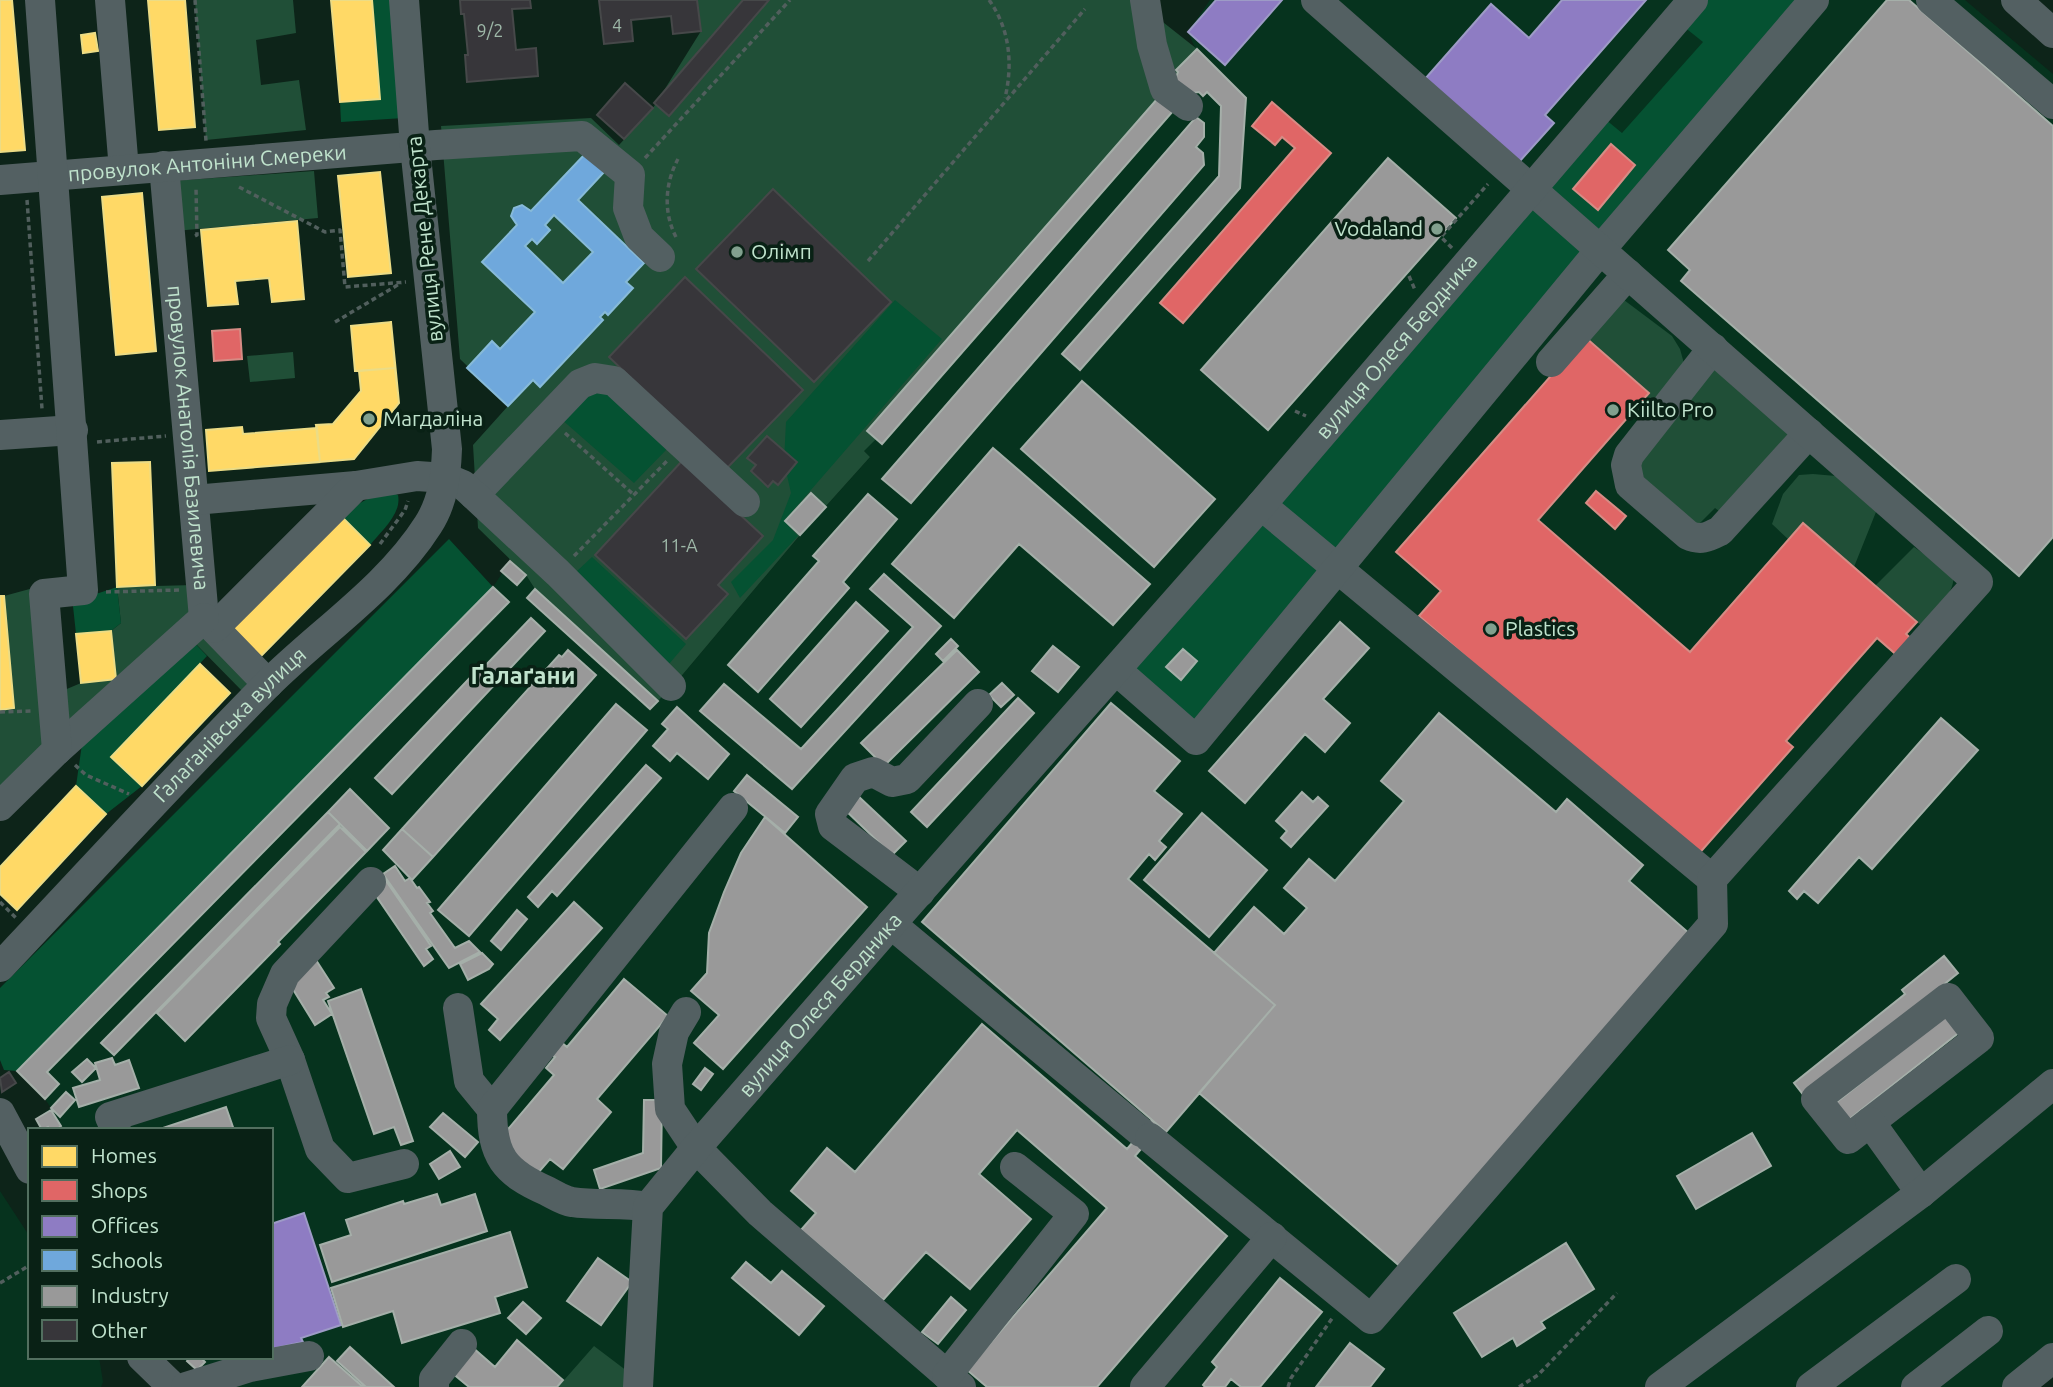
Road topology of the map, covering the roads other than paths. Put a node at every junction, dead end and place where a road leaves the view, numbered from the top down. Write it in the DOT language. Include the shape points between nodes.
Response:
graph roads {
  1 [pos="40,0"];
  2 [pos="110,0"];
  3 [pos="404,0"];
  4 [pos="1145,0"];
  5 [pos="1693,0"];
  6 [pos="1814,0"];
  7 [pos="1931,0"];
  8 [pos="2016,0"];
  9 [pos="1325,3"];
  10 [pos="2053,33"];
  11 [pos="2053,104"];
  12 [pos="1188,106"];
  13 [pos="415,147"];
  14 [pos="164,166"];
  15 [pos="124,170"];
  16 [pos="53,176"];
  17 [pos="13,186"];
  18 [pos="1532,189"];
  19 [pos="669,248"];
  20 [pos="1601,249"];
  21 [pos="1629,274"];
  22 [pos="1713,348"];
  23 [pos="1551,362"];
  24 [pos="1809,433"];
  25 [pos="0,435"];
  26 [pos="73,437"];
  27 [pos="446,478"];
  28 [pos="356,486"];
  29 [pos="474,495"];
  30 [pos="194,500"];
  31 [pos="745,502"];
  32 [pos="1261,505"];
  33 [pos="1340,568"];
  34 [pos="209,623"];
  35 [pos="1116,670"];
  36 [pos="268,684"];
  37 [pos="671,686"];
  38 [pos="978,704"];
  39 [pos="57,750"];
  40 [pos="0,806"];
  41 [pos="733,807"];
  42 [pos="1712,879"];
  43 [pos="370,882"];
  44 [pos="920,892"];
  45 [pos="891,924"];
  46 [pos="0,967"];
  47 [pos="458,1008"];
  48 [pos="687,1012"];
  49 [pos="290,1060"];
  50 [pos="2053,1084"];
  51 [pos="492,1109"];
  52 [pos="0,1113"];
  53 [pos="1870,1122"];
  54 [pos="104,1125"];
  55 [pos="696,1148"];
  56 [pos="28,1162"];
  57 [pos="404,1164"];
  58 [pos="1015,1167"];
  59 [pos="1921,1193"];
  60 [pos="648,1207"];
  61 [pos="1272,1237"];
  62 [pos="1956,1279"];
  63 [pos="1988,1331"];
  64 [pos="462,1344"];
  65 [pos="309,1356"];
  66 [pos="2053,1357"];
  67 [pos="163,1379"];
  68 [pos="954,1381"];
  69 [pos="434,1387"];
  70 [pos="638,1387"];
  71 [pos="1145,1387"];
  72 [pos="1660,1387"];
  73 [pos="1811,1387"];
  74 [pos="1916,1387"];
  75 [pos="2017,1387"];
  1 -- 16 [label="street"];
  2 -- 15 [label="street"];
  3 -- 13 [label="street, вулиця Рене Декарта"];
  4 -- 12 [label="street" via="1165,89"];
  5 -- 18 [label="street, вулиця Олеся Бердника"];
  6 -- 20 [label="street"];
  7 -- 11 [label="street"];
  8 -- 10 [label="street"];
  9 -- 18 [label="street"];
  13 -- 14 [label="street, провулок Антоніни Смереки"];
  13 -- 19 [label="street, провулок Антоніни Смереки" via="582,136 630,175 628,208 639,237"];
  13 -- 27 [label="street, вулиця Рене Декарта" via="447,449"];
  14 -- 15 [label="street, провулок Антоніни Смереки"];
  14 -- 30 [label="street, провулок Анатолія Базилевича"];
  15 -- 16 [label="street, провулок Антоніни Смереки"];
  16 -- 17 [label="street, провулок Антоніни Смереки"];
  16 -- 26 [label="street"];
  18 -- 20 [label="street"];
  18 -- 32 [label="street, вулиця Олеся Бердника"];
  20 -- 21 [label="street"];
  20 -- 33 [label="street"];
  21 -- 22 [label="street"];
  21 -- 23 [label="street"];
  22 -- 24 [label="street"];
  22 -- 24 [label="street" via="1629,455 1630,485 1688,535 1706,538 1720,531"];
  24 -- 42 [label="street" via="1978,582"];
  25 -- 26 [label="street" via="43,432"];
  26 -- 39 [label="street" via="83,590 44,594"];
  27 -- 28 [label="street" via="417,476"];
  27 -- 29 [label="street"];
  27 -- 36 [label="street, Ґалаґанівська вулиця" via="436,511 398,565"];
  28 -- 30 [label="street"];
  28 -- 34 [label="street"];
  29 -- 31 [label="street" via="580,384 595,378 614,381"];
  29 -- 37 [label="street"];
  30 -- 34 [label="street, провулок Анатолія Базилевича"];
  32 -- 33 [label="street"];
  32 -- 35 [label="street, вулиця Олеся Бердника"];
  33 -- 35 [label="street" via="1196,740"];
  33 -- 42 [label="street"];
  34 -- 36 [label="street"];
  34 -- 39 [label="street"];
  35 -- 44 [label="street, вулиця Олеся Бердника"];
  36 -- 46 [label="street, Ґалаґанівська вулиця"];
  38 -- 44 [label="street" via="906,779 892,782 873,772 855,778 830,814 833,826"];
  39 -- 40 [label="street"];
  41 -- 51 [label="street"];
  42 -- 61 [label="street" via="1713,924 1371,1319"];
  43 -- 49 [label="street" via="285,974 271,1018"];
  44 -- 45 [label="street, вулиця Олеся Бердника"];
  45 -- 55 [label="street, вулиця Олеся Бердника"];
  45 -- 61 [label="street"];
  47 -- 51 [label="street" via="470,1081"];
  48 -- 55 [label="street" via="674,1032 667,1064 670,1109"];
  49 -- 54 [label="street"];
  49 -- 57 [label="street" via="320,1149 348,1178"];
  50 -- 59 [label="street"];
  51 -- 60 [label="street" via="492,1135 501,1160 528,1182 571,1202"];
  52 -- 56 [label="street"];
  53 -- 53 [label="street" via="1979,1038 1948,998 1816,1099 1848,1139"];
  53 -- 59 [label="street"];
  55 -- 60 [label="street, вулиця Олеся Бердника"];
  55 -- 68 [label="street" via="760,1213"];
  58 -- 68 [label="street" via="1074,1214"];
  59 -- 72 [label="street"];
  60 -- 70 [label="street"];
  61 -- 71 [label="street"];
  62 -- 73 [label="street"];
  63 -- 74 [label="street"];
  64 -- 69 [label="street" via="434,1380"];
  65 -- 67 [label="street"];
  66 -- 75 [label="street"];
}
